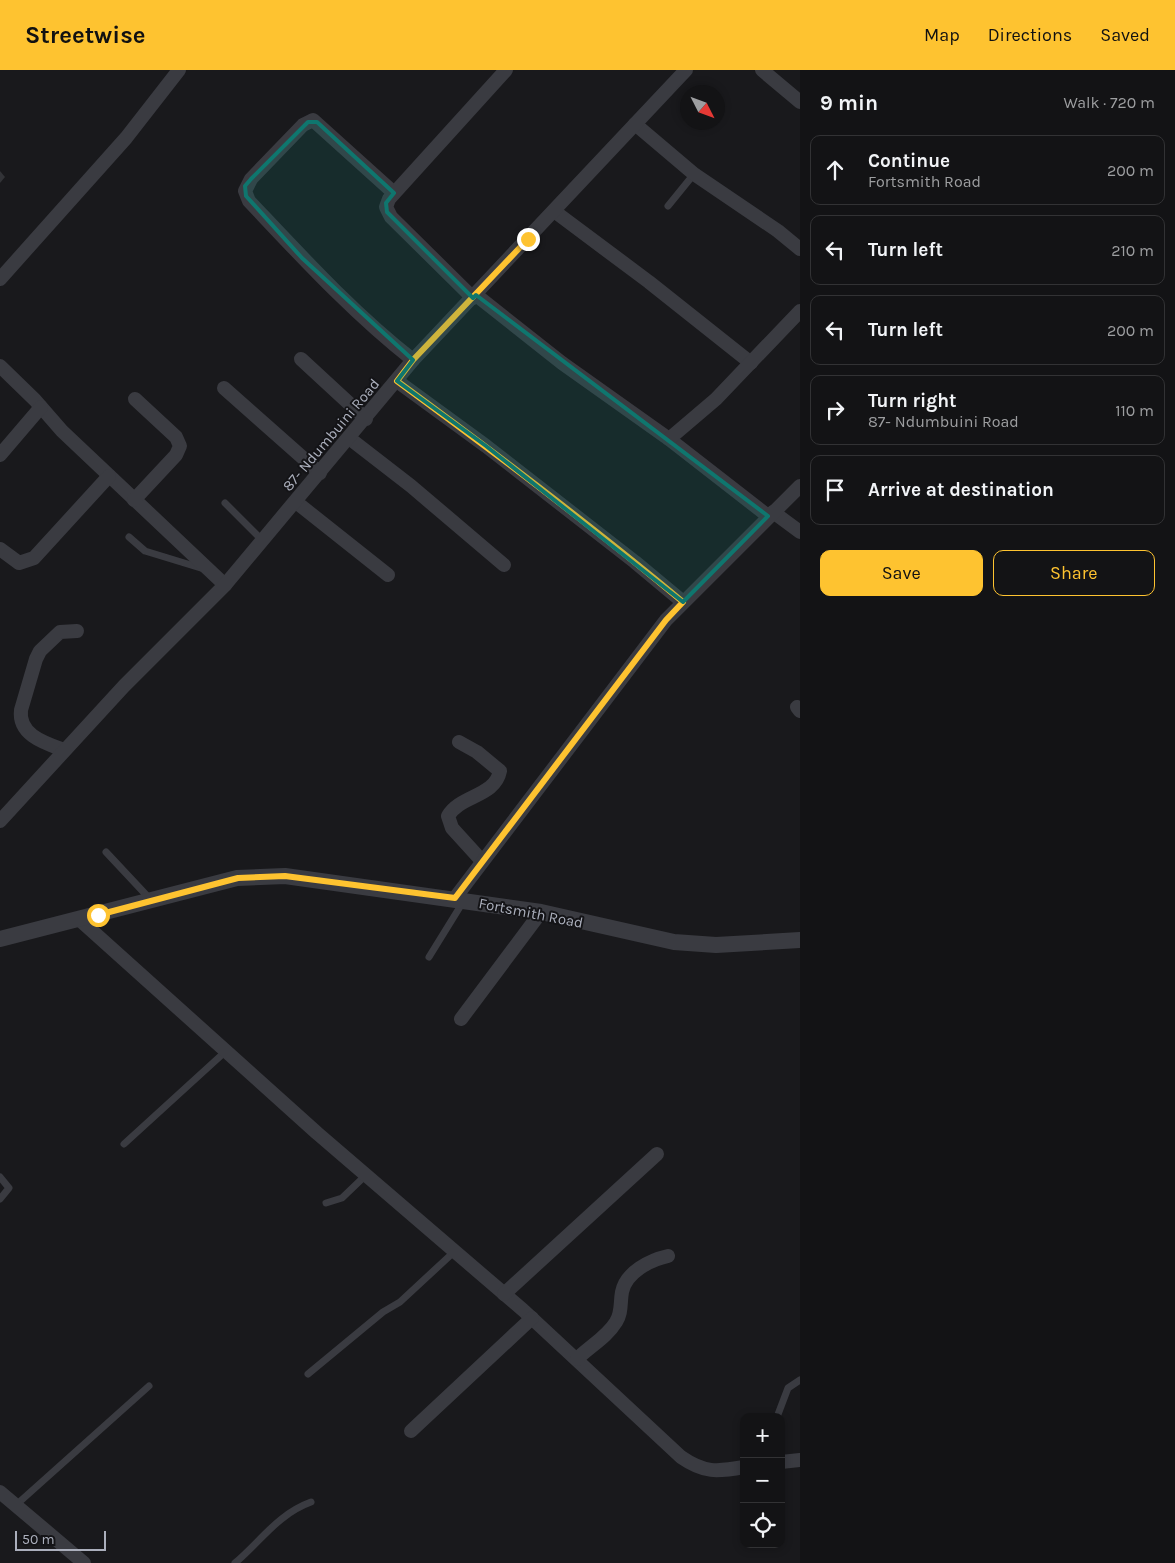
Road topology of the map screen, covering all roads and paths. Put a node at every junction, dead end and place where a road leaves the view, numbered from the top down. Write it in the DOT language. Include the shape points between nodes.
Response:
graph roads {
  1 [pos="179,70"];
  2 [pos="506,70"];
  3 [pos="686,70"];
  4 [pos="762,70"];
  5 [pos="800,102"];
  6 [pos="635,124"];
  7 [pos="694,174"];
  8 [pos="394,193"];
  9 [pos="668,206"];
  10 [pos="554,211"];
  11 [pos="800,249"];
  12 [pos="0,279"];
  13 [pos="475,297"];
  14 [pos="800,311"];
  15 [pos="301,359"];
  16 [pos="413,360"];
  17 [pos="751,363"];
  18 [pos="0,366"];
  19 [pos="397,381"];
  20 [pos="224,388"];
  21 [pos="135,399"];
  22 [pos="41,407"];
  23 [pos="366,419"];
  24 [pos="350,438"];
  25 [pos="669,439"];
  26 [pos="0,455"];
  27 [pos="320,474"];
  28 [pos="108,476"];
  29 [pos="800,486"];
  30 [pos="134,500"];
  31 [pos="296,502"];
  32 [pos="225,503"];
  33 [pos="771,514"];
  34 [pos="800,532"];
  35 [pos="128,536"];
  36 [pos="263,541"];
  37 [pos="0,549"];
  38 [pos="504,565"];
  39 [pos="209,571"];
  40 [pos="388,576"];
  41 [pos="225,585"];
  42 [pos="683,602"];
  43 [pos="77,631"];
  44 [pos="459,742"];
  45 [pos="64,750"];
  46 [pos="0,821"];
  47 [pos="106,852"];
  48 [pos="482,860"];
  49 [pos="460,899"];
  50 [pos="152,901"];
  51 [pos="541,912"];
  52 [pos="80,920"];
  53 [pos="0,939"];
  54 [pos="800,940"];
  55 [pos="429,957"];
  56 [pos="461,1019"];
  57 [pos="226,1051"];
  58 [pos="124,1144"];
  59 [pos="657,1154"];
  60 [pos="367,1175"];
  61 [pos="0,1177"];
  62 [pos="0,1199"];
  63 [pos="326,1204"];
  64 [pos="455,1252"];
  65 [pos="668,1256"];
  66 [pos="504,1294"];
  67 [pos="532,1318"];
  68 [pos="577,1358"];
  69 [pos="308,1374"];
  70 [pos="800,1380"];
  71 [pos="149,1386"];
  72 [pos="779,1413"];
  73 [pos="411,1431"];
  74 [pos="800,1460"];
  75 [pos="785,1462"];
  76 [pos="740,1467"];
  77 [pos="0,1492"];
  78 [pos="311,1502"];
  79 [pos="16,1505"];
  80 [pos="84,1563"];
  81 [pos="235,1563"];
  1 -- 12 [label="street" via="126,138"];
  2 -- 8 [label="street"];
  3 -- 6 [label="street, 87- Ndumbuini Road"];
  4 -- 5 [label="street"];
  6 -- 7 [label="street"];
  6 -- 10 [label="street, 87- Ndumbuini Road"];
  7 -- 9 [label="lane"];
  7 -- 11 [label="street"];
  8 -- 13 [label="street" via="386,203 387,212"];
  8 -- 16 [label="street" via="313,120 303,125 270,158 251,178 245,191 249,201 302,258 382,336"];
  10 -- 13 [label="street, 87- Ndumbuini Road"];
  10 -- 17 [label="street"];
  13 -- 16 [label="street, 87- Ndumbuini Road"];
  13 -- 25 [label="street"];
  14 -- 17 [label="street"];
  15 -- 23 [label="street"];
  16 -- 19 [label="street, 87- Ndumbuini Road"];
  17 -- 25 [label="street" via="716,399"];
  18 -- 22 [label="street"];
  19 -- 23 [label="street, 87- Ndumbuini Road"];
  19 -- 42 [label="street" via="486,446"];
  20 -- 27 [label="street"];
  21 -- 30 [label="street" via="176,437 180,446 176,456"];
  22 -- 26 [label="street"];
  22 -- 28 [label="street"];
  23 -- 24 [label="street, 87- Ndumbuini Road"];
  24 -- 27 [label="street, 87- Ndumbuini Road"];
  24 -- 38 [label="street"];
  25 -- 33 [label="street"];
  27 -- 31 [label="street, 87- Ndumbuini Road"];
  28 -- 30 [label="street"];
  28 -- 37 [label="street" via="34,558 18,563"];
  29 -- 33 [label="street"];
  30 -- 39 [label="street"];
  31 -- 36 [label="street, 87- Ndumbuini Road"];
  31 -- 40 [label="street"];
  32 -- 36 [label="lane"];
  33 -- 34 [label="street"];
  33 -- 42 [label="street"];
  35 -- 39 [label="lane" via="145,551"];
  36 -- 41 [label="street, 87- Ndumbuini Road"];
  39 -- 41 [label="street"];
  41 -- 45 [label="street, 87- Ndumbuini Road"];
  42 -- 48 [label="street"];
  43 -- 45 [label="street" via="60,632 40,651 20,718 28,732"];
  44 -- 48 [label="street" via="500,771 488,789 466,799 448,816 452,828"];
  45 -- 46 [label="street, 87- Ndumbuini Road"];
  47 -- 50 [label="lane"];
  48 -- 49 [label="street"];
  49 -- 50 [label="street, Fortsmith Road" via="285,876 238,878"];
  49 -- 51 [label="street, Fortsmith Road"];
  49 -- 55 [label="lane"];
  50 -- 52 [label="street, Fortsmith Road"];
  51 -- 54 [label="street, Fortsmith Road" via="674,942 716,944"];
  51 -- 56 [label="street"];
  52 -- 53 [label="street, Fortsmith Road"];
  52 -- 57 [label="street"];
  57 -- 58 [label="lane"];
  57 -- 60 [label="street"];
  59 -- 66 [label="street"];
  60 -- 63 [label="lane" via="342,1198"];
  60 -- 64 [label="street"];
  61 -- 62 [label="lane" via="9,1188"];
  64 -- 66 [label="street"];
  64 -- 69 [label="lane" via="400,1302 383,1312"];
  65 -- 68 [label="street" via="650,1260 635,1272 623,1288 616,1322"];
  66 -- 67 [label="street"];
  67 -- 68 [label="street"];
  67 -- 73 [label="street"];
  68 -- 76 [label="street" via="697,1468 711,1471"];
  70 -- 72 [label="lane" via="788,1388"];
  71 -- 79 [label="lane"];
  74 -- 75 [label="street"];
  77 -- 79 [label="street"];
  78 -- 81 [label="lane" via="296,1507 275,1522"];
  79 -- 80 [label="street"];
}
